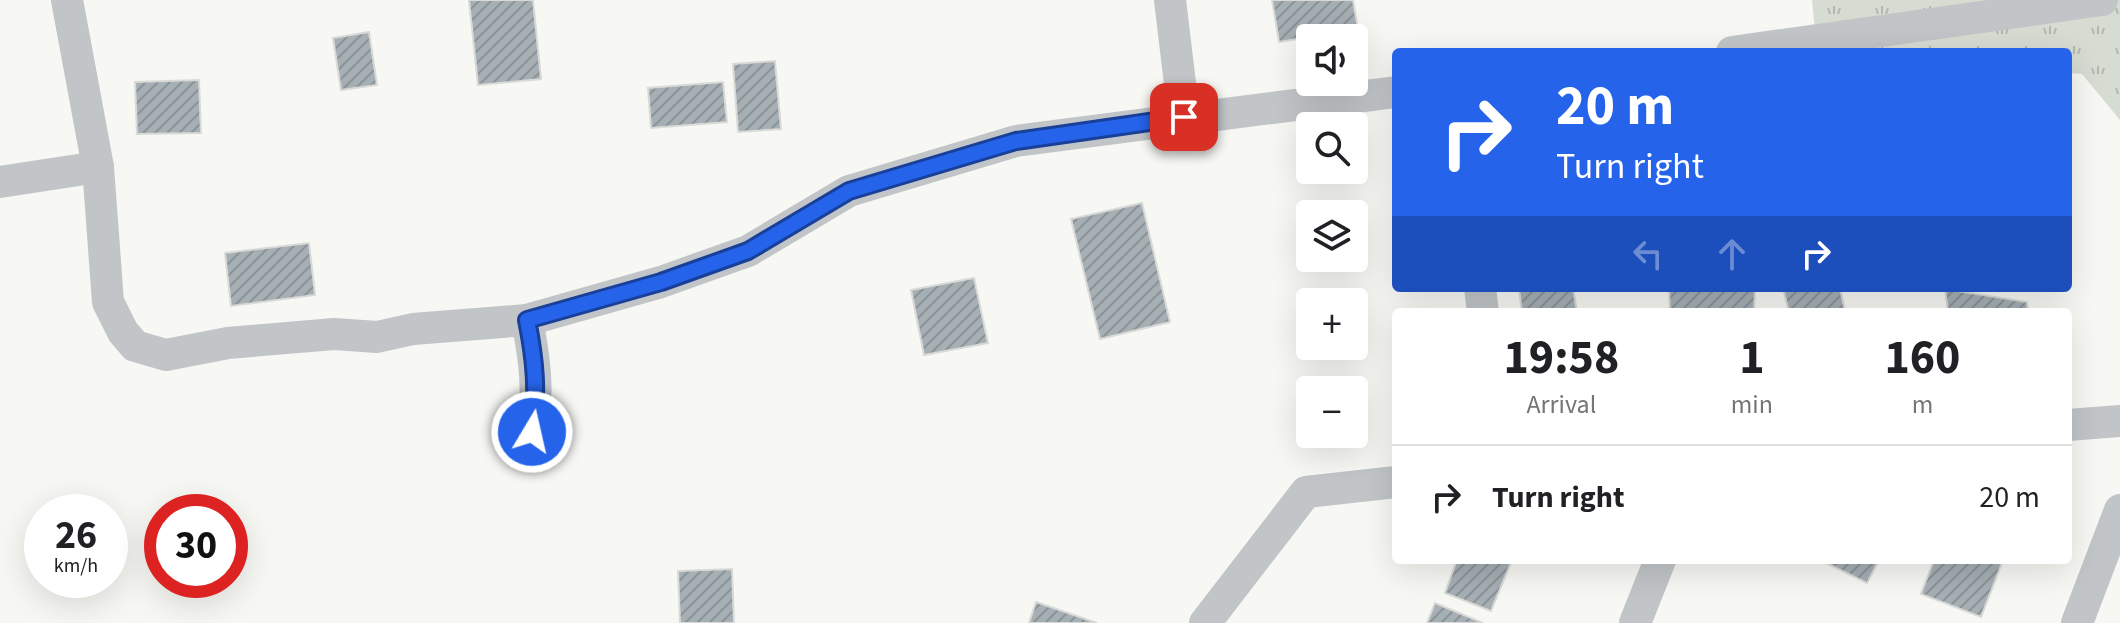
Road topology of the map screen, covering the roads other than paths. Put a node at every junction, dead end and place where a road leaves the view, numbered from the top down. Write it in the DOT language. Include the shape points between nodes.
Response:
graph roads {
  1 [pos="67,0"];
  2 [pos="1170,0"];
  3 [pos="2102,0"];
  4 [pos="1760,48"];
  5 [pos="1392,92"];
  6 [pos="1184,117"];
  7 [pos="98,167"];
  8 [pos="0,182"];
  9 [pos="527,320"];
  10 [pos="2120,421"];
  11 [pos="2072,425"];
  12 [pos="532,432"];
  13 [pos="1392,482"];
  14 [pos="2120,510"];
  15 [pos="1658,564"];
  16 [pos="1205,623"];
  17 [pos="1635,623"];
  18 [pos="2077,623"];
  1 -- 7 [label="street"];
  2 -- 6 [label="street"];
  3 -- 4 [label="street"];
  5 -- 6 [label="street"];
  6 -- 9 [label="street" via="1016,141 849,191 748,251"];
  7 -- 8 [label="street"];
  7 -- 9 [label="street" via="108,302 123,332 135,346 149,351 166,355 228,343 334,334 377,337"];
  9 -- 12 [label="street" via="537,362"];
  10 -- 11 [label="street"];
  13 -- 16 [label="street" via="1306,492"];
  14 -- 18 [label="street"];
  15 -- 17 [label="street"];
}
